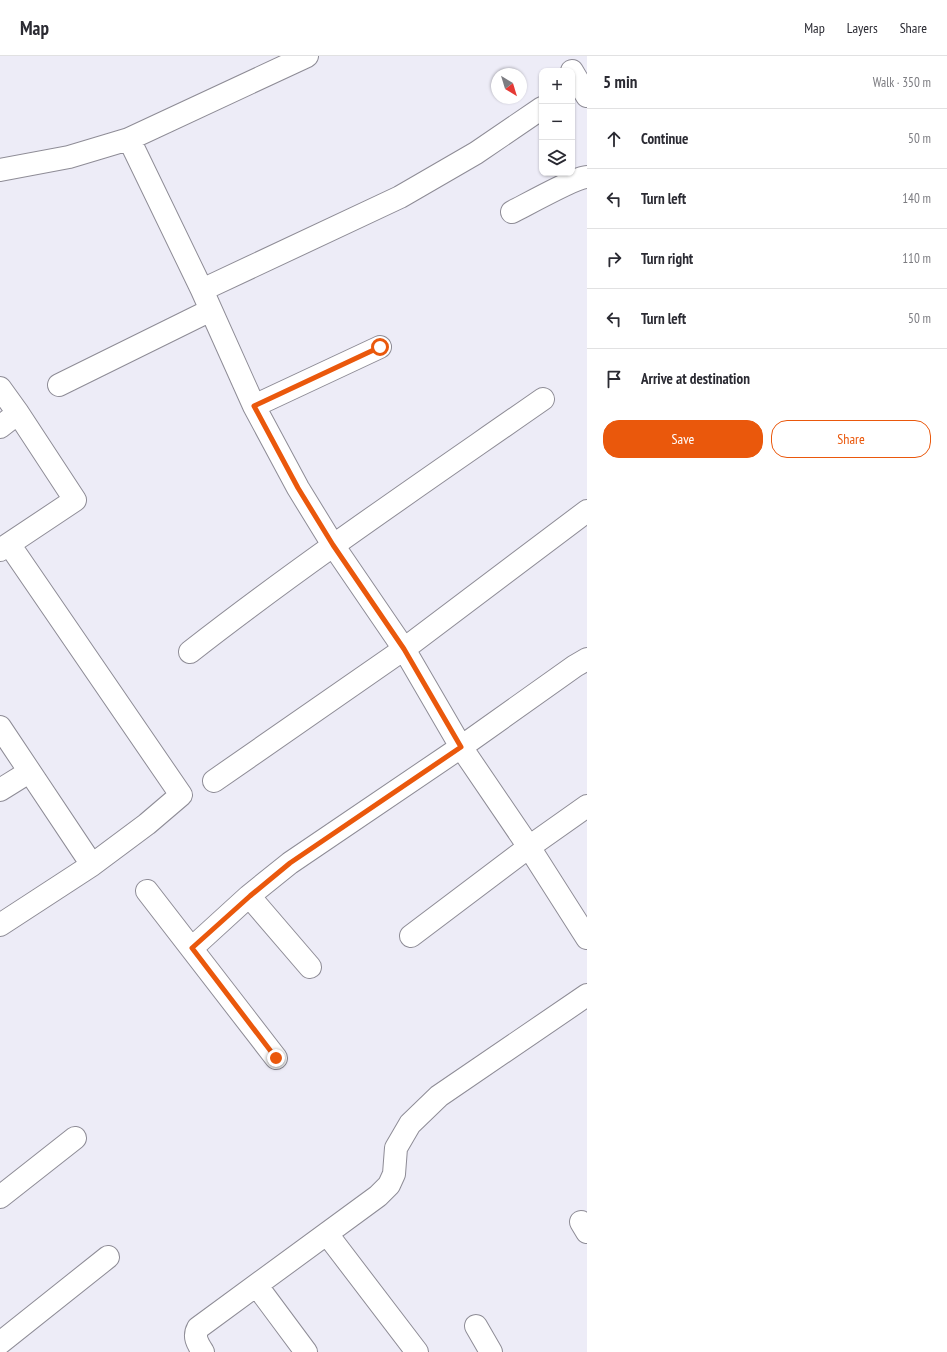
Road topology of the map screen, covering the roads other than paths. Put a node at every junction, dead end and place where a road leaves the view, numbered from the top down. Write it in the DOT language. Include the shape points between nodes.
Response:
graph roads {
  1 [pos="307,56"];
  2 [pos="562,56"];
  3 [pos="576,82"];
  4 [pos="539,110"];
  5 [pos="129,139"];
  6 [pos="0,170"];
  7 [pos="587,177"];
  8 [pos="512,212"];
  9 [pos="202,290"];
  10 [pos="211,310"];
  11 [pos="380,347"];
  12 [pos="59,385"];
  13 [pos="0,388"];
  14 [pos="543,399"];
  15 [pos="254,406"];
  16 [pos="18,413"];
  17 [pos="0,427"];
  18 [pos="587,511"];
  19 [pos="333,545"];
  20 [pos="4,547"];
  21 [pos="404,649"];
  22 [pos="190,652"];
  23 [pos="587,660"];
  24 [pos="0,728"];
  25 [pos="461,747"];
  26 [pos="29,772"];
  27 [pos="214,781"];
  28 [pos="0,790"];
  29 [pos="587,806"];
  30 [pos="529,847"];
  31 [pos="92,865"];
  32 [pos="147,891"];
  33 [pos="250,896"];
  34 [pos="0,925"];
  35 [pos="411,936"];
  36 [pos="587,938"];
  37 [pos="192,948"];
  38 [pos="310,967"];
  39 [pos="587,995"];
  40 [pos="276,1058"];
  41 [pos="75,1138"];
  42 [pos="0,1197"];
  43 [pos="327,1234"];
  44 [pos="108,1257"];
  45 [pos="257,1286"];
  46 [pos="476,1326"];
  47 [pos="0,1344"];
  48 [pos="203,1352"];
  49 [pos="306,1352"];
  50 [pos="417,1352"];
  51 [pos="491,1352"];
  1 -- 5 [label="street"];
  2 -- 3 [label="street"];
  4 -- 9 [label="street" via="476,153 400,197"];
  5 -- 6 [label="street" via="69,157"];
  5 -- 9 [label="street"];
  7 -- 8 [label="street"];
  9 -- 10 [label="street"];
  10 -- 12 [label="street"];
  10 -- 15 [label="street"];
  11 -- 15 [label="street"];
  13 -- 16 [label="street"];
  14 -- 19 [label="street"];
  15 -- 19 [label="street" via="298,488"];
  16 -- 17 [label="street"];
  16 -- 20 [label="street" via="75,500"];
  18 -- 21 [label="street"];
  19 -- 21 [label="street"];
  19 -- 22 [label="street"];
  20 -- 31 [label="street" via="181,795"];
  21 -- 25 [label="street"];
  21 -- 27 [label="street"];
  23 -- 25 [label="street"];
  24 -- 26 [label="street"];
  25 -- 30 [label="street"];
  25 -- 33 [label="street" via="290,863"];
  26 -- 28 [label="street"];
  26 -- 31 [label="street"];
  29 -- 30 [label="street"];
  30 -- 35 [label="street"];
  30 -- 36 [label="street"];
  31 -- 34 [label="street"];
  32 -- 37 [label="street"];
  33 -- 37 [label="street"];
  33 -- 38 [label="street"];
  37 -- 40 [label="street"];
  39 -- 43 [label="street" via="439,1096 410,1124 396,1148 394,1174 389,1185"];
  41 -- 42 [label="street"];
  43 -- 45 [label="street"];
  43 -- 50 [label="street"];
  44 -- 47 [label="street"];
  45 -- 48 [label="street" via="198,1328 195,1332 197,1343"];
  45 -- 49 [label="street"];
  46 -- 51 [label="street"];
}
